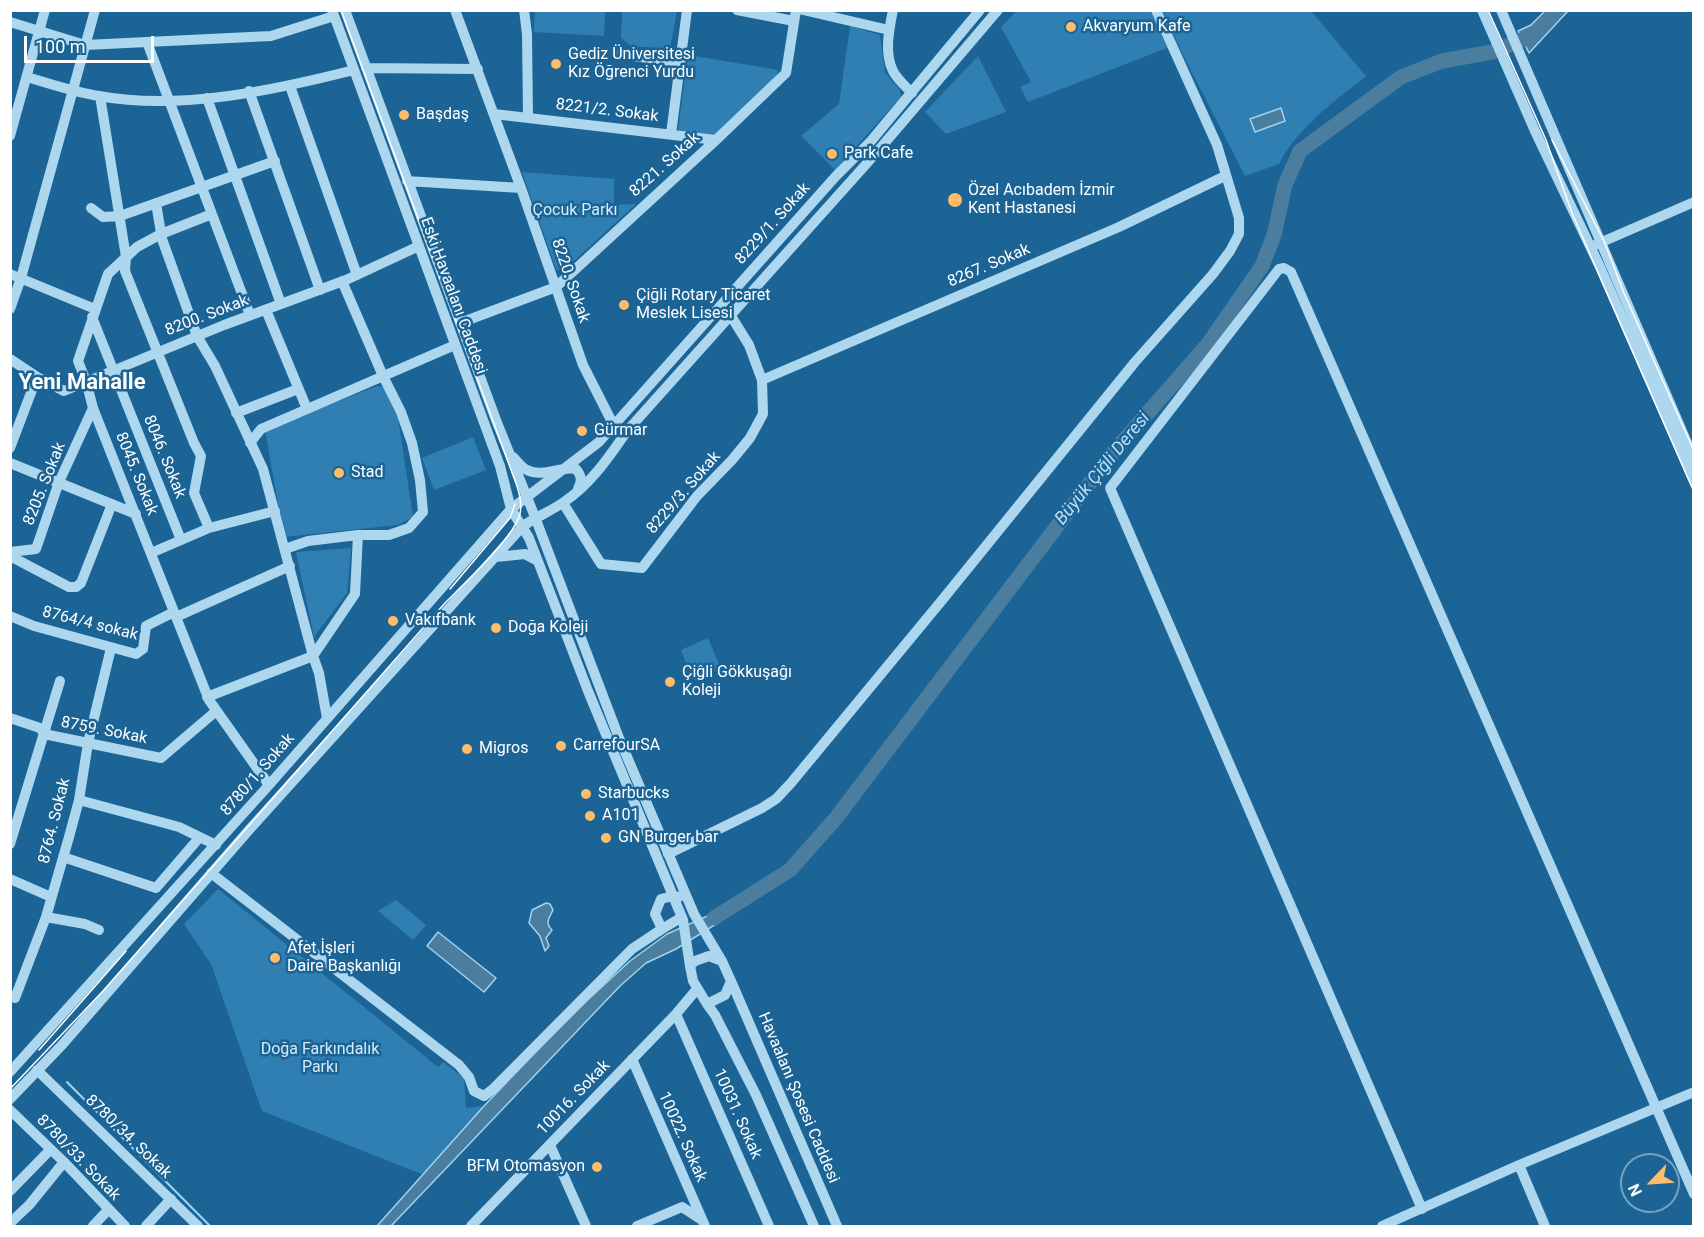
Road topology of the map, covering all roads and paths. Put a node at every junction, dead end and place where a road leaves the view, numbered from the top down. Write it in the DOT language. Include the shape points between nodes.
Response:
graph roads {
  1 [pos="45,10"];
  2 [pos="95,10"];
  3 [pos="345,10"];
  4 [pos="454,10"];
  5 [pos="524,10"];
  6 [pos="687,10"];
  7 [pos="737,10"];
  8 [pos="803,10"];
  9 [pos="893,10"];
  10 [pos="980,10"];
  11 [pos="998,10"];
  12 [pos="1156,10"];
  13 [pos="1482,10"];
  14 [pos="1501,10"];
  15 [pos="333,13"];
  16 [pos="795,16"];
  17 [pos="10,22"];
  18 [pos="40,30"];
  19 [pos="889,30"];
  20 [pos="147,42"];
  21 [pos="85,45"];
  22 [pos="618,54"];
  23 [pos="680,62"];
  24 [pos="366,68"];
  25 [pos="478,69"];
  26 [pos="354,70"];
  27 [pos="27,76"];
  28 [pos="291,86"];
  29 [pos="74,90"];
  30 [pos="249,92"];
  31 [pos="912,93"];
  32 [pos="100,96"];
  33 [pos="207,98"];
  34 [pos="169,102"];
  35 [pos="494,114"];
  36 [pos="528,117"];
  37 [pos="671,134"];
  38 [pos="10,136"];
  39 [pos="716,140"];
  40 [pos="275,161"];
  41 [pos="235,176"];
  42 [pos="1225,176"];
  43 [pos="407,181"];
  44 [pos="201,187"];
  45 [pos="521,188"];
  46 [pos="1694,202"];
  47 [pos="156,203"];
  48 [pos="91,208"];
  49 [pos="212,214"];
  50 [pos="120,216"];
  51 [pos="161,234"];
  52 [pos="1596,244"];
  53 [pos="419,246"];
  54 [pos="126,257"];
  55 [pos="357,275"];
  56 [pos="16,276"];
  57 [pos="342,281"];
  58 [pos="556,287"];
  59 [pos="320,290"];
  60 [pos="281,304"];
  61 [pos="10,309"];
  62 [pos="266,310"];
  63 [pos="94,313"];
  64 [pos="250,315"];
  65 [pos="731,316"];
  66 [pos="460,323"];
  67 [pos="197,336"];
  68 [pos="455,345"];
  69 [pos="157,352"];
  70 [pos="10,359"];
  71 [pos="113,370"];
  72 [pos="383,376"];
  73 [pos="37,378"];
  74 [pos="762,380"];
  75 [pos="87,381"];
  76 [pos="298,389"];
  77 [pos="93,408"];
  78 [pos="307,409"];
  79 [pos="236,413"];
  80 [pos="613,424"];
  81 [pos="250,443"];
  82 [pos="10,448"];
  83 [pos="509,453"];
  84 [pos="1694,459"];
  85 [pos="10,463"];
  86 [pos="567,467"];
  87 [pos="1694,481"];
  88 [pos="59,482"];
  89 [pos="576,492"];
  90 [pos="527,498"];
  91 [pos="563,503"];
  92 [pos="112,504"];
  93 [pos="511,509"];
  94 [pos="275,512"];
  95 [pos="136,514"];
  96 [pos="535,517"];
  97 [pos="523,525"];
  98 [pos="209,528"];
  99 [pos="358,535"];
  100 [pos="181,540"];
  101 [pos="285,549"];
  102 [pos="152,553"];
  103 [pos="10,554"];
  104 [pos="496,556"];
  105 [pos="536,560"];
  106 [pos="290,566"];
  107 [pos="175,614"];
  108 [pos="10,616"];
  109 [pos="111,648"];
  110 [pos="313,656"];
  111 [pos="60,681"];
  112 [pos="207,697"];
  113 [pos="215,712"];
  114 [pos="10,718"];
  115 [pos="327,718"];
  116 [pos="44,734"];
  117 [pos="88,743"];
  118 [pos="269,785"];
  119 [pos="79,800"];
  120 [pos="199,838"];
  121 [pos="10,844"];
  122 [pos="216,845"];
  123 [pos="668,855"];
  124 [pos="63,857"];
  125 [pos="212,873"];
  126 [pos="10,879"];
  127 [pos="673,896"];
  128 [pos="51,897"];
  129 [pos="688,899"];
  130 [pos="46,917"];
  131 [pos="683,918"];
  132 [pos="662,928"];
  133 [pos="99,930"];
  134 [pos="722,961"];
  135 [pos="690,966"];
  136 [pos="731,981"];
  137 [pos="697,989"];
  138 [pos="15,998"];
  139 [pos="707,1004"];
  140 [pos="676,1014"];
  141 [pos="30,1050"];
  142 [pos="632,1059"];
  143 [pos="40,1066"];
  144 [pos="10,1072"];
  145 [pos="1694,1092"];
  146 [pos="10,1099"];
  147 [pos="1657,1108"];
  148 [pos="10,1110"];
  149 [pos="550,1145"];
  150 [pos="50,1150"];
  151 [pos="64,1162"];
  152 [pos="1519,1165"];
  153 [pos="10,1191"];
  154 [pos="1694,1194"];
  155 [pos="171,1199"];
  156 [pos="1422,1209"];
  157 [pos="108,1210"];
  158 [pos="10,1223"];
  159 [pos="704,1223"];
  160 [pos="476,1224"];
  161 [pos="93,1227"];
  162 [pos="125,1227"];
  163 [pos="146,1227"];
  164 [pos="198,1227"];
  165 [pos="586,1227"];
  166 [pos="637,1227"];
  167 [pos="769,1227"];
  168 [pos="814,1227"];
  169 [pos="837,1227"];
  170 [pos="1382,1227"];
  171 [pos="1545,1227"];
  1 -- 18 [label="street"];
  2 -- 21 [label="street"];
  3 -- 24 [label="street, Eski Havaalanı Caddesi"];
  4 -- 25 [label="street, 8220. Sokak"];
  5 -- 36 [label="street"];
  6 -- 23 [label="street"];
  7 -- 16 [label="street"];
  8 -- 19 [label="street"];
  9 -- 19 [label="street"];
  10 -- 31 [label="street, 8229/1. Sokak"];
  11 -- 65 [label="street, 8229/1. Sokak"];
  12 -- 42 [label="street" via="1217,145"];
  13 -- 52 [label="street" via="1535,131"];
  14 -- 52 [label="street"];
  15 -- 20 [label="street" via="271,36"];
  15 -- 26 [label="street, Eski Havaalanı Caddesi"];
  16 -- 39 [label="street, 8221. Sokak" via="786,74"];
  17 -- 18 [label="street"];
  18 -- 21 [label="street"];
  18 -- 27 [label="street"];
  19 -- 31 [label="street" via="888,57 894,73"];
  20 -- 21 [label="street"];
  20 -- 34 [label="street"];
  21 -- 29 [label="street"];
  22 -- 23 [label="street"];
  23 -- 37 [label="street"];
  24 -- 25 [label="street"];
  24 -- 43 [label="street, Eski Havaalanı Caddesi"];
  25 -- 35 [label="street, 8220. Sokak"];
  26 -- 28 [label="street"];
  26 -- 53 [label="street, Eski Havaalanı Caddesi"];
  27 -- 29 [label="street"];
  27 -- 38 [label="street"];
  28 -- 30 [label="street"];
  28 -- 55 [label="street"];
  29 -- 32 [label="street"];
  29 -- 56 [label="street"];
  30 -- 33 [label="street"];
  30 -- 40 [label="street"];
  31 -- 80 [label="street, 8229/1. Sokak"];
  32 -- 34 [label="street"];
  32 -- 50 [label="street"];
  33 -- 34 [label="street"];
  33 -- 41 [label="street"];
  34 -- 44 [label="street"];
  35 -- 36 [label="street, 8221/2. Sokak"];
  35 -- 45 [label="street, 8220. Sokak"];
  36 -- 37 [label="street, 8221/2. Sokak"];
  37 -- 39 [label="street, 8221/2. Sokak"];
  39 -- 58 [label="street, 8221. Sokak"];
  40 -- 41 [label="street"];
  40 -- 59 [label="street"];
  41 -- 44 [label="street"];
  41 -- 60 [label="street"];
  42 -- 74 [label="street, 8267. Sokak" via="1119,227"];
  42 -- 123 [label="street" via="1239,218 1239,234 1214,274 1135,362 776,799"];
  43 -- 45 [label="street"];
  43 -- 66 [label="street, Eski Havaalanı Caddesi"];
  44 -- 47 [label="street"];
  44 -- 49 [label="street"];
  45 -- 58 [label="street, 8220. Sokak"];
  46 -- 52 [label="street"];
  47 -- 50 [label="street"];
  47 -- 51 [label="street"];
  48 -- 50 [label="street" via="103,217"];
  49 -- 51 [label="street, 8045. Sokak"];
  49 -- 64 [label="street"];
  50 -- 54 [label="street"];
  51 -- 54 [label="street, 8045. Sokak"];
  51 -- 67 [label="street"];
  52 -- 84 [label="street"];
  52 -- 87 [label="street"];
  53 -- 55 [label="street, 8200. Sokak"];
  53 -- 68 [label="street, Eski Havaalanı Caddesi"];
  54 -- 63 [label="street, 8045. Sokak" via="108,274"];
  54 -- 69 [label="street" via="125,271"];
  55 -- 57 [label="street, 8200. Sokak"];
  56 -- 61 [label="street"];
  56 -- 63 [label="street"];
  57 -- 59 [label="street, 8200. Sokak"];
  57 -- 72 [label="street"];
  58 -- 66 [label="street"];
  58 -- 80 [label="street, 8220. Sokak" via="583,365"];
  59 -- 60 [label="street, 8200. Sokak"];
  60 -- 62 [label="street, 8200. Sokak"];
  62 -- 64 [label="street, 8200. Sokak"];
  62 -- 76 [label="street"];
  63 -- 71 [label="street, 8046. Sokak"];
  63 -- 75 [label="street, 8045. Sokak" via="78,361"];
  64 -- 67 [label="street, 8200. Sokak"];
  65 -- 74 [label="street, 8229/3. Sokak" via="749,345"];
  65 -- 89 [label="street, 8229/1. Sokak"];
  66 -- 83 [label="street, Eski Havaalanı Caddesi"];
  67 -- 69 [label="street, 8200. Sokak"];
  67 -- 79 [label="street"];
  68 -- 72 [label="street"];
  68 -- 93 [label="street, Eski Havaalanı Caddesi" via="500,466"];
  69 -- 71 [label="street, 8200. Sokak"];
  69 -- 98 [label="street" via="201,456 194,493"];
  70 -- 73 [label="street, 8200. Sokak"];
  71 -- 75 [label="street, 8200. Sokak"];
  71 -- 100 [label="street, 8046. Sokak"];
  72 -- 78 [label="street"];
  72 -- 99 [label="street" via="412,443 423,512 409,528 389,535"];
  73 -- 75 [label="street, 8200. Sokak" via="64,391"];
  73 -- 82 [label="street"];
  74 -- 91 [label="street, 8229/3. Sokak" via="763,414 750,438 697,496 642,568 602,564"];
  75 -- 77 [label="street, 8045. Sokak"];
  76 -- 78 [label="street"];
  76 -- 79 [label="street"];
  77 -- 88 [label="street, 8205. Sokak"];
  77 -- 95 [label="street, 8045. Sokak"];
  78 -- 81 [label="street" via="261,429"];
  79 -- 81 [label="street"];
  80 -- 86 [label="street, 8229/1. Sokak"];
  81 -- 94 [label="street" via="263,469"];
  83 -- 86 [label="street" via="527,470 541,473"];
  83 -- 90 [label="street, Eski Havaalanı Caddesi"];
  85 -- 88 [label="street"];
  86 -- 89 [label="street" via="580,474"];
  86 -- 90 [label="street, 8229/1. Sokak"];
  88 -- 92 [label="street"];
  88 -- 103 [label="street, 8205. Sokak" via="36,549"];
  89 -- 91 [label="street, 8229/1. Sokak"];
  90 -- 93 [label="street, 8780/1. Sokak"];
  90 -- 96 [label="street, Eski Havaalanı Caddesi"];
  91 -- 96 [label="street, 8229/1. Sokak"];
  92 -- 95 [label="street"];
  92 -- 103 [label="street" via="76,587 69,587"];
  93 -- 97 [label="street, Eski Havaalanı Caddesi"];
  93 -- 115 [label="street, 8780/1. Sokak"];
  94 -- 98 [label="street"];
  94 -- 101 [label="street"];
  95 -- 102 [label="street, 8045. Sokak"];
  96 -- 97 [label="street, 8229/1. Sokak"];
  96 -- 123 [label="street, Eski Havaalanı Caddesi" via="615,729"];
  97 -- 104 [label="street, 8229/1. Sokak"];
  97 -- 105 [label="street, Eski Havaalanı Caddesi"];
  98 -- 100 [label="street"];
  99 -- 101 [label="street" via="308,541"];
  99 -- 110 [label="street" via="355,594"];
  100 -- 102 [label="street"];
  101 -- 106 [label="street"];
  102 -- 107 [label="street, 8045. Sokak"];
  104 -- 105 [label="street" via="525,554"];
  104 -- 125 [label="street, 8229/1. Sokak"];
  105 -- 127 [label="street, Eski Havaalanı Caddesi"];
  106 -- 107 [label="street"];
  106 -- 110 [label="street"];
  107 -- 109 [label="street, 8764/4 sokak" via="146,626 140,652"];
  107 -- 112 [label="street, 8045. Sokak"];
  108 -- 109 [label="street, 8764/4 sokak"];
  109 -- 117 [label="street, 8764. Sokak"];
  110 -- 112 [label="street"];
  110 -- 115 [label="street"];
  111 -- 116 [label="street"];
  112 -- 113 [label="street, 8045. Sokak"];
  113 -- 117 [label="street, 8759. Sokak" via="161,758"];
  113 -- 118 [label="street, 8045. Sokak"];
  114 -- 116 [label="street, 8759. Sokak" via="40,728"];
  115 -- 118 [label="street, 8780/1. Sokak"];
  116 -- 117 [label="street, 8759. Sokak"];
  116 -- 121 [label="street"];
  117 -- 119 [label="street, 8764. Sokak"];
  118 -- 122 [label="street, 8780/1. Sokak"];
  119 -- 120 [label="street" via="179,827"];
  119 -- 124 [label="street, 8764. Sokak"];
  120 -- 122 [label="street"];
  120 -- 124 [label="street" via="156,888"];
  122 -- 141 [label="street, 8780/1. Sokak"];
  123 -- 129 [label="street, Eski Havaalanı Caddesi"];
  124 -- 128 [label="street, 8764. Sokak"];
  125 -- 132 [label="street" via="459,1065 474,1091 484,1096 632,949"];
  125 -- 143 [label="street, 8229/1. Sokak"];
  126 -- 128 [label="street"];
  127 -- 129 [label="street"];
  127 -- 131 [label="street, Eski Havaalanı Caddesi"];
  127 -- 132 [label="street" via="661,899 655,914"];
  128 -- 130 [label="street, 8764. Sokak"];
  129 -- 134 [label="street, Eski Havaalanı Caddesi"];
  130 -- 133 [label="street"];
  130 -- 138 [label="street, 8764. Sokak"];
  131 -- 132 [label="street"];
  131 -- 135 [label="street, Eski Havaalanı Caddesi"];
  134 -- 135 [label="street" via="709,956"];
  134 -- 136 [label="street"];
  135 -- 137 [label="street"];
  136 -- 139 [label="street" via="725,995"];
  136 -- 169 [label="street, Havaalanı Şosesi Caddesi"];
  137 -- 139 [label="street"];
  137 -- 140 [label="street, 10016. Sokak"];
  139 -- 168 [label="street" via="756,1095"];
  140 -- 142 [label="street, 10016. Sokak"];
  140 -- 167 [label="street, 10031. Sokak"];
  141 -- 143 [label="street, 8780/34. Sokak"];
  141 -- 144 [label="street, 8780/1. Sokak"];
  142 -- 149 [label="street, 10016. Sokak"];
  142 -- 159 [label="street, 10022. Sokak"];
  143 -- 146 [label="street"];
  143 -- 155 [label="street, 8780/34. Sokak"];
  145 -- 147 [label="street"];
  147 -- 152 [label="street"];
  147 -- 154 [label="street"];
  147 -- 156 [label="street" via="1291,272 1279,269 1110,488"];
  148 -- 150 [label="street, 8780/33. Sokak"];
  149 -- 160 [label="street, 10016. Sokak"];
  149 -- 165 [label="street"];
  150 -- 151 [label="street, 8780/33. Sokak"];
  150 -- 153 [label="street"];
  151 -- 157 [label="street, 8780/33. Sokak"];
  151 -- 158 [label="street"];
  152 -- 156 [label="street"];
  152 -- 171 [label="street"];
  155 -- 163 [label="street"];
  155 -- 164 [label="street, 8780/34. Sokak"];
  156 -- 170 [label="street"];
  157 -- 161 [label="street"];
  157 -- 162 [label="street, 8780/33. Sokak"];
  159 -- 166 [label="street" via="682,1207"];
}
